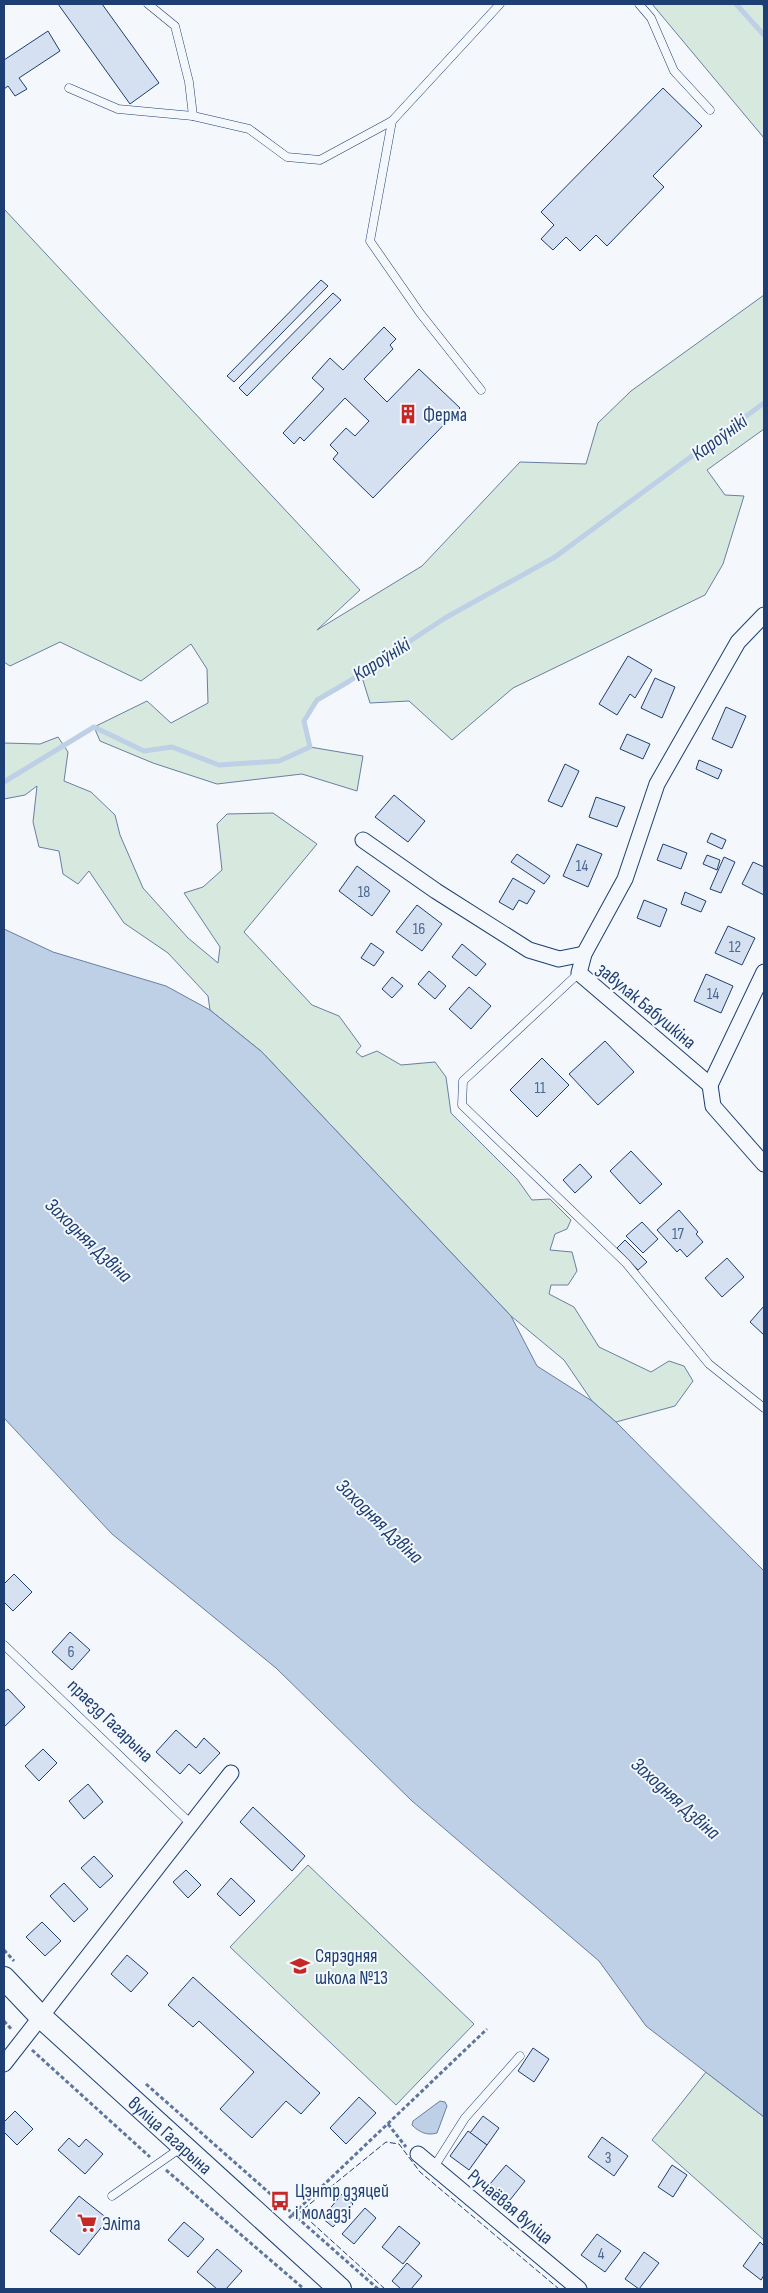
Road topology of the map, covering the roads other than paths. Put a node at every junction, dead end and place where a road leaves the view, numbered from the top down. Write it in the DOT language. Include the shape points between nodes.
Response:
graph roads {
  1 [pos="148,4"];
  2 [pos="500,4"];
  3 [pos="639,4"];
  4 [pos="69,88"];
  5 [pos="710,110"];
  6 [pos="193,116"];
  7 [pos="392,121"];
  8 [pos="481,390"];
  9 [pos="764,615"];
  10 [pos="363,840"];
  11 [pos="584,954"];
  12 [pos="764,972"];
  13 [pos="579,973"];
  14 [pos="710,1085"];
  15 [pos="764,1164"];
  16 [pos="764,1408"];
  17 [pos="4,1645"];
  18 [pos="230,1773"];
  19 [pos="191,1824"];
  20 [pos="4,1978"];
  21 [pos="40,2016"];
  22 [pos="520,2056"];
  23 [pos="4,2064"];
  24 [pos="182,2147"];
  25 [pos="418,2154"];
  26 [pos="434,2167"];
  27 [pos="112,2196"];
  28 [pos="340,2289"];
  29 [pos="579,2289"];
  1 -- 6 [label="lane" via="175,26 189,82"];
  2 -- 7 [label="lane"];
  3 -- 5 [label="lane" via="651,18 674,71"];
  4 -- 6 [label="lane" via="118,109"];
  6 -- 7 [label="lane" via="249,128 287,157 320,160"];
  7 -- 8 [label="lane" via="370,241 420,313"];
  9 -- 11 [label="street" via="738,642 657,784 625,879"];
  10 -- 11 [label="street, завулак Бабушкіна" via="529,950 559,959"];
  11 -- 13 [label="street, завулак Бабушкіна"];
  12 -- 14 [label="street"];
  13 -- 14 [label="street, завулак Бабушкіна"];
  13 -- 16 [label="lane" via="463,1081 462,1105 626,1263 709,1364"];
  14 -- 15 [label="street" via="713,1106"];
  17 -- 19 [label="lane, праезд Гагарына"];
  18 -- 19 [label="street"];
  19 -- 21 [label="street"];
  20 -- 21 [label="main road, вуліца Гагарына"];
  21 -- 23 [label="street"];
  21 -- 24 [label="main road, вуліца Гагарына"];
  22 -- 26 [label="lane" via="465,2118"];
  24 -- 27 [label="lane"];
  24 -- 28 [label="main road, вуліца Гагарына"];
  25 -- 26 [label="street, Ручаёвая вуліца"];
  26 -- 29 [label="street, Ручаёвая вуліца"];
}
